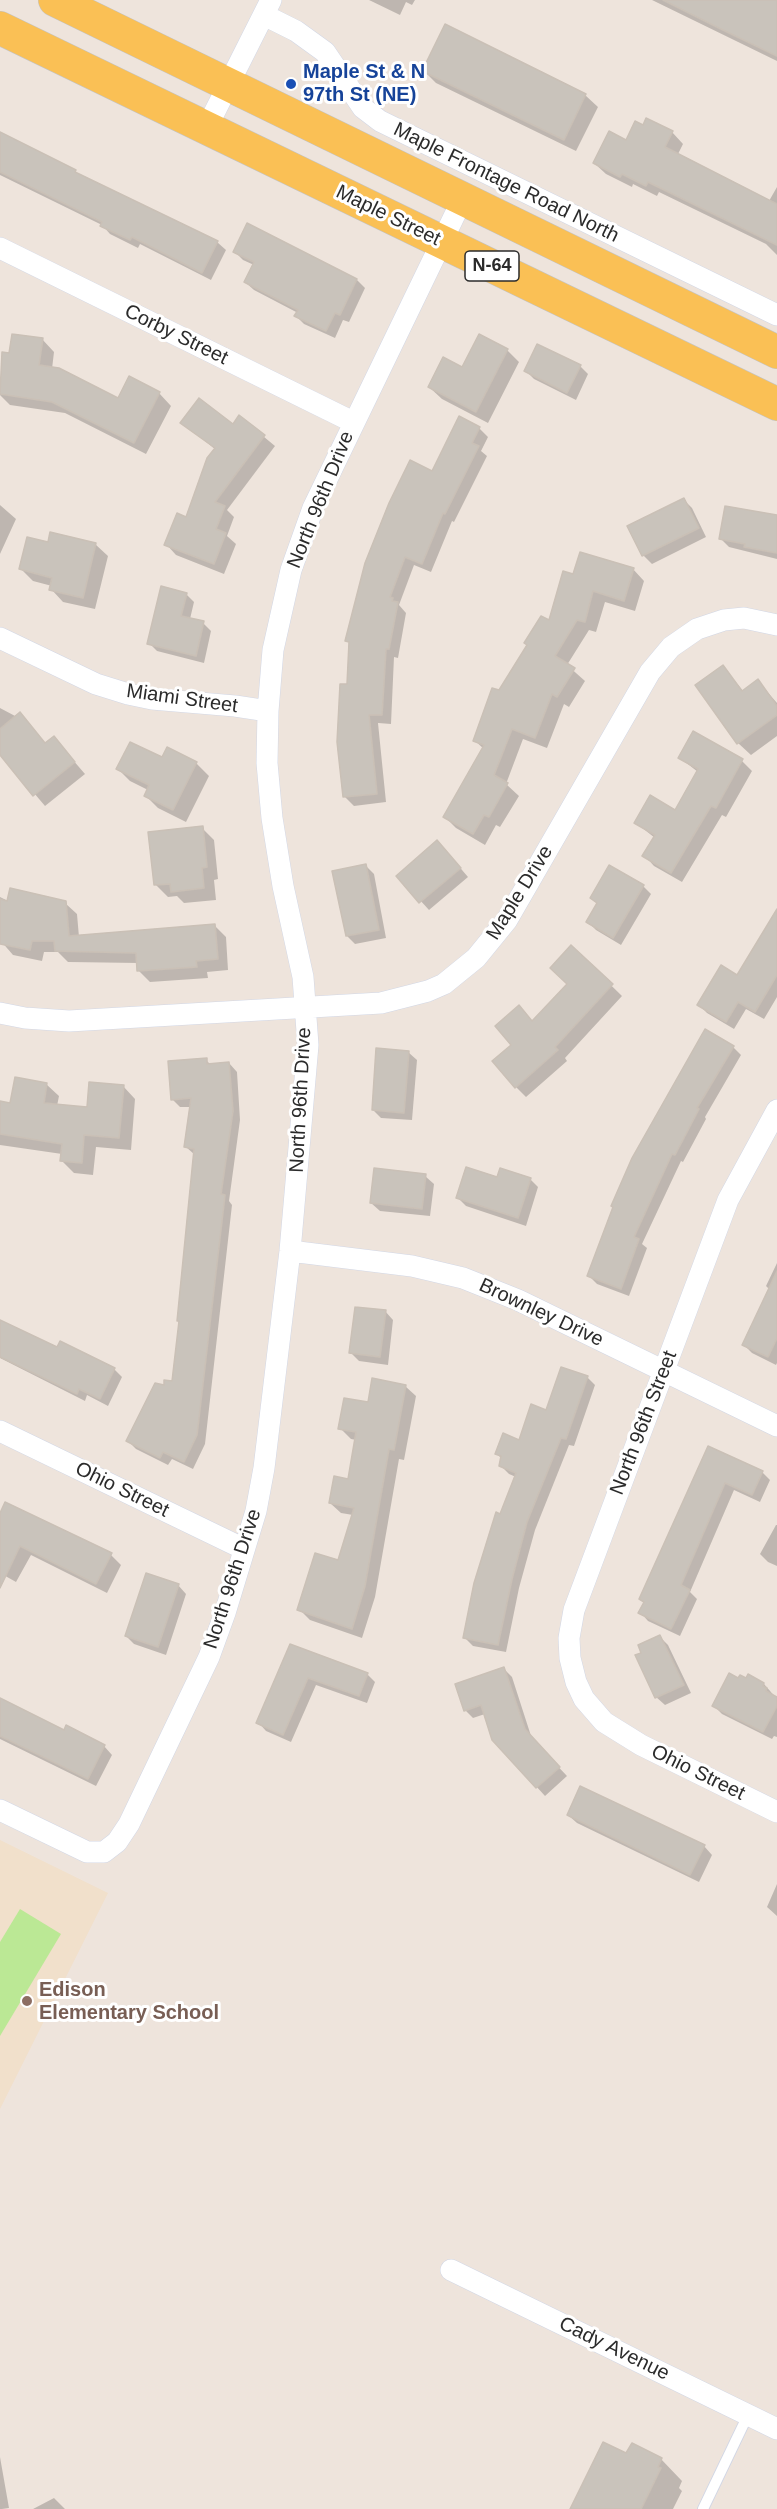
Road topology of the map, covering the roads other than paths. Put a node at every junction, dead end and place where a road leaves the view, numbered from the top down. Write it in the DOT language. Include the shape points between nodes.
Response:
graph roads {
  1 [pos="55,0"];
  2 [pos="267,8"];
  3 [pos="0,28"];
  4 [pos="227,85"];
  5 [pos="206,129"];
  6 [pos="462,200"];
  7 [pos="441,242"];
  8 [pos="0,248"];
  9 [pos="777,315"];
  10 [pos="777,352"];
  11 [pos="777,404"];
  12 [pos="353,422"];
  13 [pos="770,623"];
  14 [pos="0,638"];
  15 [pos="268,711"];
  16 [pos="305,1008"];
  17 [pos="0,1013"];
  18 [pos="777,1110"];
  19 [pos="290,1251"];
  20 [pos="663,1370"];
  21 [pos="777,1426"];
  22 [pos="0,1431"];
  23 [pos="244,1549"];
  24 [pos="619,1733"];
  25 [pos="0,1810"];
  26 [pos="777,1812"];
  27 [pos="451,2270"];
  28 [pos="748,2415"];
  29 [pos="777,2429"];
  30 [pos="704,2509"];
  1 -- 4 [label="main road, N-64"];
  2 -- 4 [label="street"];
  2 -- 9 [label="street, Maple Frontage Road North" via="325,52 363,108 380,121"];
  3 -- 5 [label="main road, Maple Street / N-64"];
  4 -- 5 [label="street"];
  4 -- 6 [label="main road, N-64"];
  5 -- 7 [label="main road, Maple Street / N-64"];
  6 -- 7 [label="street, North 96th Drive"];
  6 -- 10 [label="main road, N-64"];
  7 -- 11 [label="main road, Maple Street / N-64"];
  7 -- 12 [label="street, North 96th Drive"];
  8 -- 12 [label="street, Corby Street"];
  12 -- 15 [label="street, North 96th Drive" via="313,508 291,570 273,650"];
  13 -- 16 [label="street, Maple Drive" via="744,618 724,620 697,629 671,647 650,672 507,920 461,972 428,992 397,1001"];
  14 -- 15 [label="street, Miami Street" via="96,684 128,694"];
  15 -- 16 [label="street, North 96th Drive" via="272,818 303,977"];
  16 -- 17 [label="street, Maple Drive" via="69,1021"];
  16 -- 19 [label="street, North 96th Drive" via="306,1082"];
  18 -- 20 [label="street, North 96th Street" via="728,1200"];
  19 -- 20 [label="street, Brownley Drive" via="412,1266 463,1278"];
  19 -- 23 [label="street, North 96th Drive" via="264,1468"];
  20 -- 21 [label="street, Brownley Drive"];
  20 -- 24 [label="street, North 96th Street" via="574,1610 569,1638 574,1674 584,1699"];
  22 -- 23 [label="street, Ohio Street"];
  23 -- 25 [label="street, North 96th Drive" via="209,1657 117,1842 104,1852 87,1852"];
  24 -- 26 [label="street, Ohio Street"];
  27 -- 28 [label="street, Cady Avenue"];
  28 -- 29 [label="street, Cady Avenue"];
  28 -- 30 [label="lane"];
}
